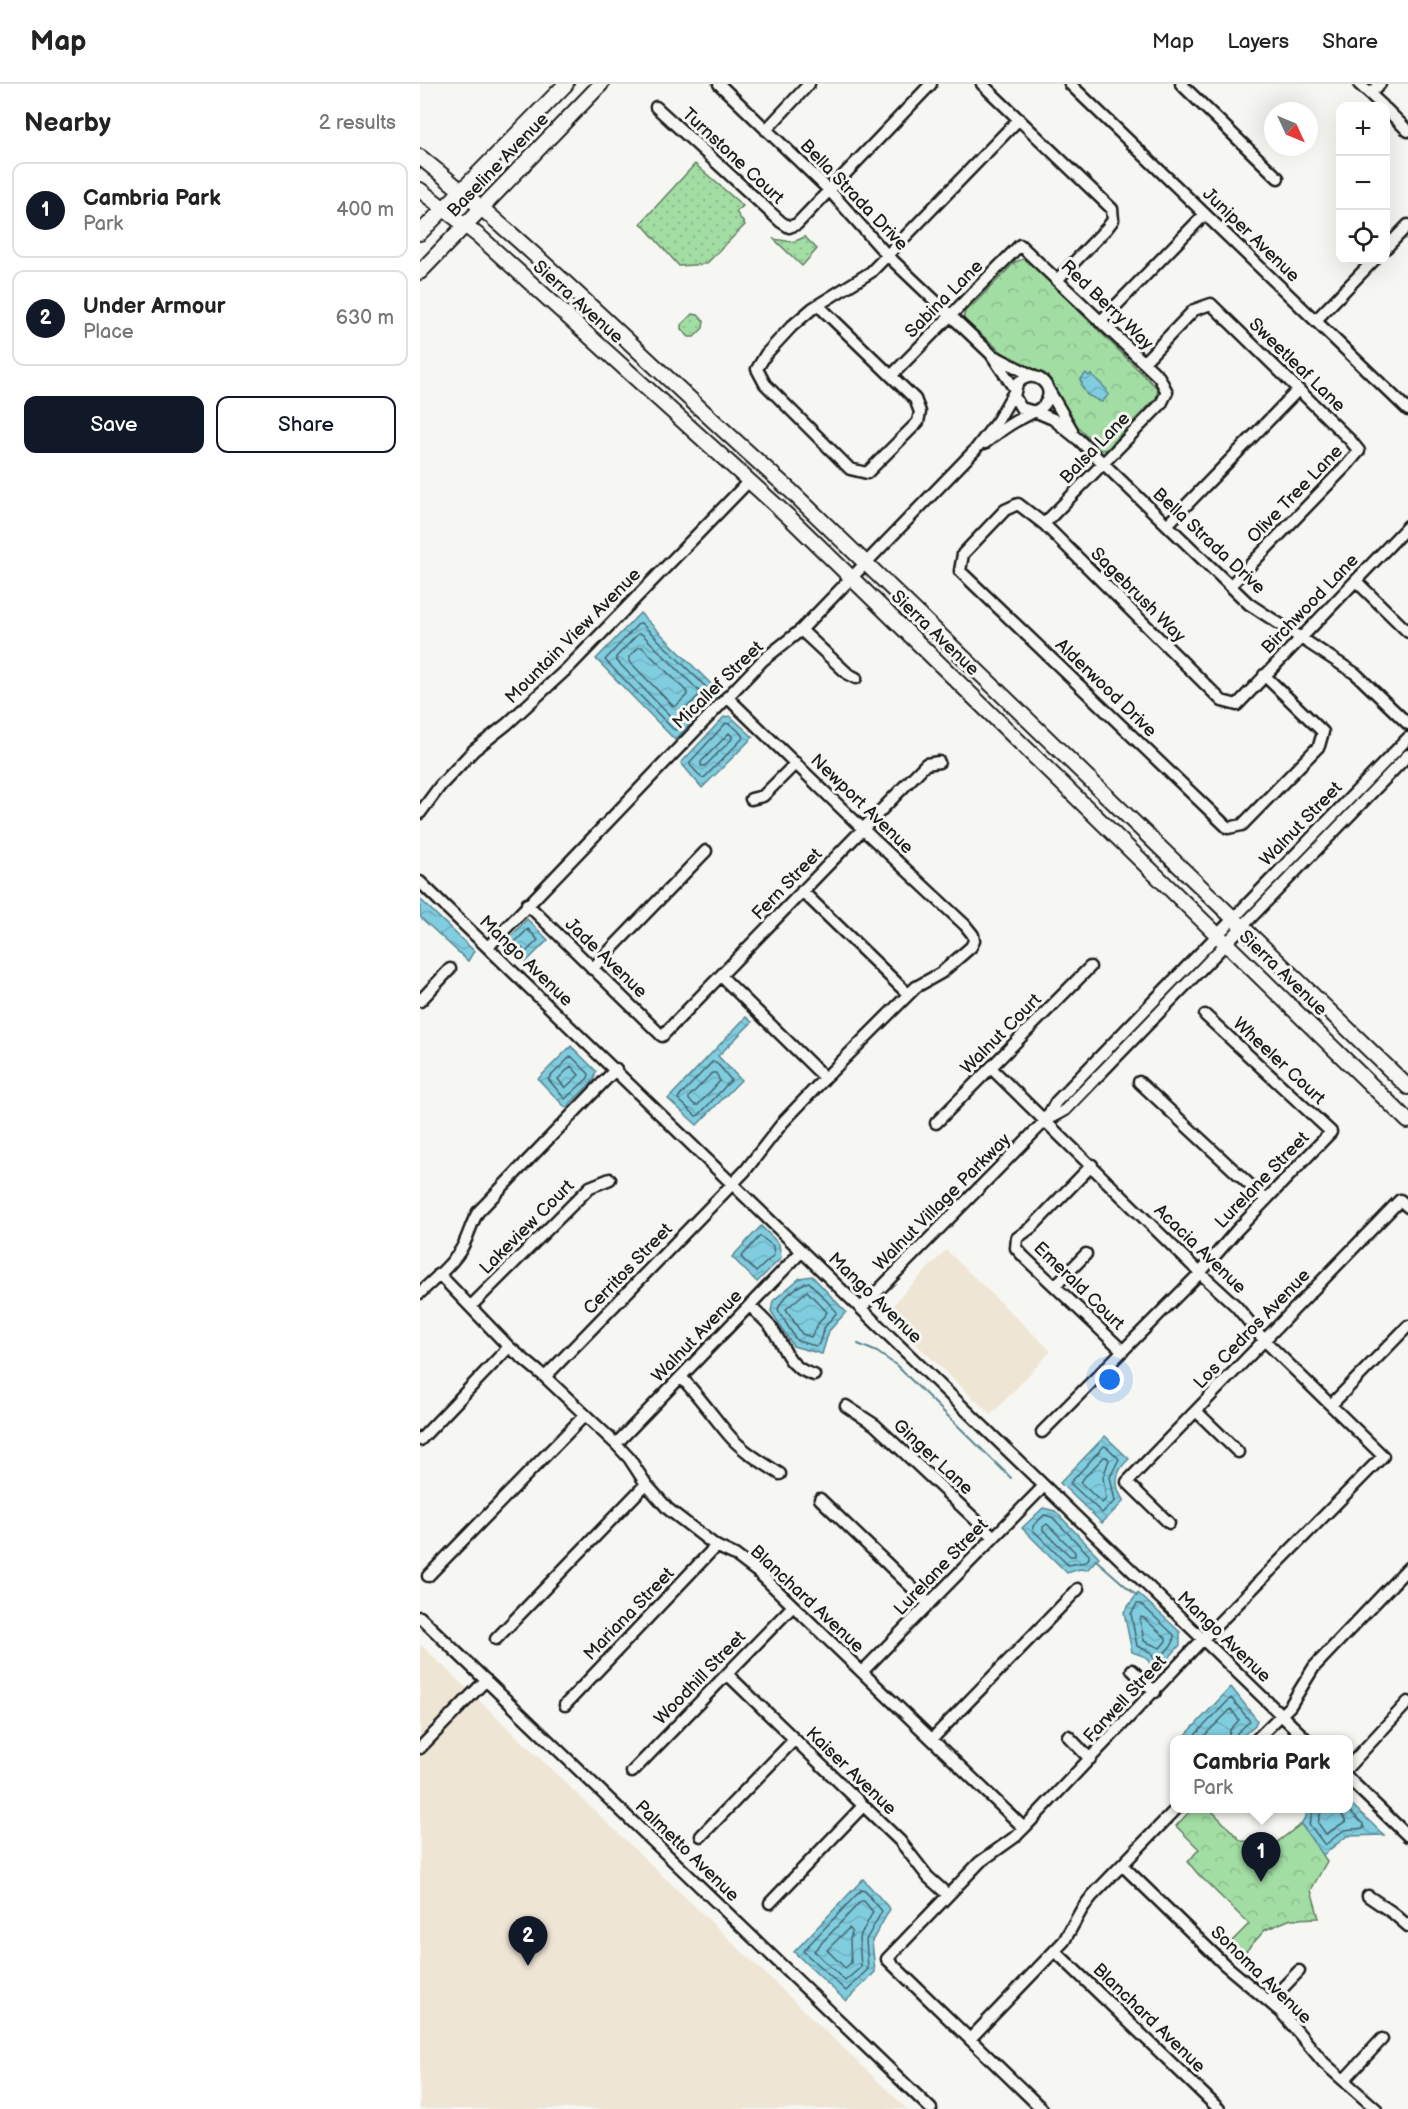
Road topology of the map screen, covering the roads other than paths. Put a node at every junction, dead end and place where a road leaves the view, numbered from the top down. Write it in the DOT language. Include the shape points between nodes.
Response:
graph roads {
  1 [pos="566,84"];
  2 [pos="601,84"];
  3 [pos="719,84"];
  4 [pos="809,84"];
  5 [pos="931,84"];
  6 [pos="982,84"];
  7 [pos="1070,84"];
  8 [pos="1181,84"];
  9 [pos="1359,84"];
  10 [pos="1380,84"];
  11 [pos="1370,94"];
  12 [pos="1378,102"];
  13 [pos="656,107"];
  14 [pos="1390,114"];
  15 [pos="1019,119"];
  16 [pos="766,129"];
  17 [pos="1408,131"];
  18 [pos="420,157"];
  19 [pos="1278,178"];
  20 [pos="420,190"];
  21 [pos="829,190"];
  22 [pos="461,191"];
  23 [pos="444,208"];
  24 [pos="481,209"];
  25 [pos="1205,214"];
  26 [pos="465,225"];
  27 [pos="1408,225"];
  28 [pos="420,233"];
  29 [pos="1390,244"];
  30 [pos="1020,245"];
  31 [pos="887,255"];
  32 [pos="1370,264"];
  33 [pos="420,272"];
  34 [pos="1057,280"];
  35 [pos="818,305"];
  36 [pos="951,314"];
  37 [pos="1316,320"];
  38 [pos="1100,322"];
  39 [pos="991,354"];
  40 [pos="1144,362"];
  41 [pos="891,376"];
  42 [pos="1035,377"];
  43 [pos="1047,388"];
  44 [pos="1014,390"];
  45 [pos="1298,390"];
  46 [pos="1167,392"];
  47 [pos="1408,410"];
  48 [pos="1033,411"];
  49 [pos="1079,440"];
  50 [pos="975,450"];
  51 [pos="1359,451"];
  52 [pos="1104,463"];
  53 [pos="749,481"];
  54 [pos="1044,524"];
  55 [pos="1167,525"];
  56 [pos="1408,526"];
  57 [pos="866,563"];
  58 [pos="960,571"];
  59 [pos="852,578"];
  60 [pos="1356,580"];
  61 [pos="1230,586"];
  62 [pos="801,630"];
  63 [pos="1408,633"];
  64 [pos="1301,638"];
  65 [pos="1264,675"];
  66 [pos="856,678"];
  67 [pos="727,697"];
  68 [pos="1237,705"];
  69 [pos="1408,724"];
  70 [pos="1408,738"];
  71 [pos="1408,755"];
  72 [pos="939,762"];
  73 [pos="796,763"];
  74 [pos="751,799"];
  75 [pos="420,813"];
  76 [pos="863,829"];
  77 [pos="706,851"];
  78 [pos="420,882"];
  79 [pos="802,891"];
  80 [pos="527,904"];
  81 [pos="1237,923"];
  82 [pos="1222,938"];
  83 [pos="488,947"];
  84 [pos="1089,967"];
  85 [pos="450,969"];
  86 [pos="592,969"];
  87 [pos="721,976"];
  88 [pos="908,994"];
  89 [pos="420,1000"];
  90 [pos="1205,1015"];
  91 [pos="662,1036"];
  92 [pos="991,1068"];
  93 [pos="616,1069"];
  94 [pos="825,1078"];
  95 [pos="1139,1082"];
  96 [pos="1408,1087"];
  97 [pos="1046,1121"];
  98 [pos="1408,1121"];
  99 [pos="936,1123"];
  100 [pos="1331,1132"];
  101 [pos="1092,1165"];
  102 [pos="610,1179"];
  103 [pos="733,1184"];
  104 [pos="1266,1200"];
  105 [pos="1404,1204"];
  106 [pos="802,1251"];
  107 [pos="1086,1254"];
  108 [pos="1200,1273"];
  109 [pos="438,1274"];
  110 [pos="1056,1285"];
  111 [pos="420,1293"];
  112 [pos="471,1306"];
  113 [pos="750,1306"];
  114 [pos="862,1307"];
  115 [pos="1406,1334"];
  116 [pos="1264,1340"];
  117 [pos="509,1347"];
  118 [pos="1123,1351"];
  119 [pos="813,1375"];
  120 [pos="545,1377"];
  121 [pos="681,1377"];
  122 [pos="1332,1405"];
  123 [pos="846,1406"];
  124 [pos="1196,1411"];
  125 [pos="584,1416"];
  126 [pos="1042,1432"];
  127 [pos="420,1440"];
  128 [pos="616,1444"];
  129 [pos="1238,1452"];
  130 [pos="1383,1456"];
  131 [pos="780,1474"];
  132 [pos="645,1485"];
  133 [pos="1044,1486"];
  134 [pos="820,1499"];
  135 [pos="1169,1522"];
  136 [pos="994,1538"];
  137 [pos="716,1546"];
  138 [pos="1408,1568"];
  139 [pos="428,1576"];
  140 [pos="1078,1588"];
  141 [pos="929,1604"];
  142 [pos="792,1606"];
  143 [pos="420,1617"];
  144 [pos="496,1639"];
  145 [pos="1203,1640"];
  146 [pos="1132,1670"];
  147 [pos="862,1672"];
  148 [pos="727,1674"];
  149 [pos="486,1680"];
  150 [pos="1155,1692"];
  151 [pos="1408,1702"];
  152 [pos="565,1705"];
  153 [pos="1281,1715"];
  154 [pos="1261,1735"];
  155 [pos="1302,1735"];
  156 [pos="1068,1736"];
  157 [pos="932,1739"];
  158 [pos="794,1740"];
  159 [pos="420,1748"];
  160 [pos="1090,1759"];
  161 [pos="1353,1762"];
  162 [pos="632,1772"];
  163 [pos="1353,1783"];
  164 [pos="863,1806"];
  165 [pos="1173,1813"];
  166 [pos="1024,1828"];
  167 [pos="701,1836"];
  168 [pos="1408,1836"];
  169 [pos="1122,1865"];
  170 [pos="948,1895"];
  171 [pos="1368,1896"];
  172 [pos="770,1903"];
  173 [pos="1408,1926"];
  174 [pos="1055,1951"];
  175 [pos="1299,1971"];
  176 [pos="1270,2001"];
  177 [pos="970,2039"];
  178 [pos="1382,2039"];
  179 [pos="1344,2080"];
  180 [pos="931,2109"];
  181 [pos="1042,2109"];
  182 [pos="1219,2109"];
  183 [pos="1376,2109"];
  1 -- 22 [label="main road, Baseline Avenue"];
  2 -- 24 [label="main road, Baseline Avenue"];
  3 -- 16 [label="street, Bella Strada Drive"];
  4 -- 16 [label="street"];
  5 -- 21 [label="street"];
  6 -- 15 [label="street"];
  7 -- 25 [label="street, Juniper Avenue"];
  8 -- 19 [label="street"];
  9 -- 11 [label="street"];
  10 -- 11 [label="street"];
  11 -- 12 [label="street"];
  13 -- 21 [label="street, Turnstone Court" via="789,227 797,224"];
  14 -- 17 [label="street"];
  15 -- 31 [label="street"];
  15 -- 34 [label="street" via="1112,209 1113,220 1107,228"];
  16 -- 21 [label="street, Bella Strada Drive"];
  18 -- 22 [label="main road, Sierra Avenue"];
  20 -- 23 [label="main road, Sierra Avenue"];
  21 -- 31 [label="street, Bella Strada Drive"];
  22 -- 23 [label="main road, Baseline Avenue"];
  22 -- 24 [label="main road, Sierra Avenue"];
  23 -- 26 [label="main road, Sierra Avenue"];
  23 -- 28 [label="main road, Baseline Avenue"];
  24 -- 26 [label="main road, Baseline Avenue"];
  24 -- 57 [label="main road, Sierra Avenue" via="562,278"];
  25 -- 37 [label="street, Juniper Avenue"];
  25 -- 38 [label="street"];
  26 -- 33 [label="main road, Baseline Avenue"];
  26 -- 53 [label="main road, Sierra Avenue"];
  27 -- 29 [label="street"];
  30 -- 34 [label="street, Red Berry Way"];
  30 -- 36 [label="street, Sabina Lane"];
  31 -- 35 [label="street" via="871,272"];
  31 -- 36 [label="street, Bella Strada Drive"];
  32 -- 37 [label="street"];
  34 -- 38 [label="street, Red Berry Way"];
  35 -- 41 [label="street"];
  35 -- 41 [label="street" via="792,326 757,369 765,384 850,469 867,473 918,422 920,412 915,399"];
  36 -- 39 [label="street, Bella Strada Drive"];
  36 -- 41 [label="street, Sabina Lane"];
  37 -- 47 [label="street, Juniper Avenue"];
  38 -- 40 [label="street, Red Berry Way"];
  39 -- 42 [label="street, Bella Strada Drive"];
  39 -- 44 [label="street, Bella Strada Drive"];
  40 -- 45 [label="street, Sweetleaf Lane" via="1194,310 1211,304"];
  40 -- 46 [label="street, Red Berry Way"];
  42 -- 43 [label="street"];
  42 -- 44 [label="street" via="1024,378"];
  43 -- 48 [label="street" via="1046,404"];
  43 -- 49 [label="street, Bella Strada Drive"];
  44 -- 48 [label="street" via="1017,405"];
  44 -- 50 [label="street, Micallef Street"];
  45 -- 51 [label="street, Sweetleaf Lane"];
  45 -- 55 [label="street"];
  46 -- 52 [label="street, Balsa Lane" via="1161,404"];
  48 -- 49 [label="street, Bella Strada Drive" via="1053,419"];
  48 -- 50 [label="street, Micallef Street"];
  49 -- 52 [label="street, Bella Strada Drive"];
  50 -- 57 [label="street, Micallef Street"];
  51 -- 61 [label="street, Olive Tree Lane"];
  52 -- 54 [label="street, Balsa Lane"];
  52 -- 55 [label="street, Bella Strada Drive"];
  53 -- 59 [label="main road, Sierra Avenue"];
  53 -- 75 [label="street, Mountain View Avenue" via="570,666 474,750"];
  54 -- 58 [label="street, Sagebrush Way" via="1018,504 1005,510 963,554"];
  54 -- 68 [label="street, Sagebrush Way" via="1222,701"];
  55 -- 61 [label="street, Bella Strada Drive"];
  56 -- 60 [label="street, Birchwood Lane"];
  57 -- 59 [label="street, Micallef Street"];
  57 -- 81 [label="main road, Sierra Avenue"];
  58 -- 65 [label="street, Alderwood Drive" via="1228,828 1242,825 1319,746 1323,732"];
  59 -- 62 [label="street, Micallef Street"];
  59 -- 82 [label="main road, Sierra Avenue"];
  60 -- 63 [label="street"];
  60 -- 64 [label="street, Birchwood Lane"];
  61 -- 64 [label="street, Bella Strada Drive" via="1249,604"];
  62 -- 66 [label="street"];
  62 -- 67 [label="street, Micallef Street" via="763,660"];
  64 -- 65 [label="street, Birchwood Lane"];
  64 -- 69 [label="street, Bella Strada Drive" via="1356,674"];
  65 -- 68 [label="street, Birchwood Lane"];
  67 -- 73 [label="street, Newport Avenue"];
  67 -- 80 [label="street, Micallef Street"];
  70 -- 81 [label="street, Walnut Street"];
  71 -- 81 [label="street, Walnut Street"];
  72 -- 76 [label="street, Fern Street" via="926,764"];
  73 -- 74 [label="street" via="763,796"];
  73 -- 76 [label="street, Newport Avenue"];
  76 -- 79 [label="street, Fern Street"];
  76 -- 88 [label="street, Newport Avenue" via="973,935 971,946 951,965"];
  77 -- 86 [label="street"];
  78 -- 83 [label="street, Mango Avenue"];
  79 -- 87 [label="street, Fern Street"];
  79 -- 88 [label="street"];
  80 -- 83 [label="street, Micallef Street"];
  80 -- 86 [label="street, Jade Avenue"];
  81 -- 82 [label="street, Walnut Street"];
  81 -- 96 [label="main road, Sierra Avenue"];
  82 -- 97 [label="street, Walnut Village Parkway" via="1056,1102"];
  82 -- 98 [label="main road, Sierra Avenue"];
  83 -- 93 [label="street, Mango Avenue"];
  84 -- 92 [label="street, Walnut Court"];
  85 -- 89 [label="street"];
  86 -- 91 [label="street, Jade Avenue"];
  87 -- 91 [label="street, Fern Street"];
  87 -- 94 [label="street"];
  88 -- 94 [label="street, Cerritos Street"];
  90 -- 100 [label="street, Wheeler Court"];
  92 -- 97 [label="street, Acacia Avenue"];
  92 -- 99 [label="street, Walnut Court"];
  93 -- 103 [label="street, Mango Avenue"];
  93 -- 109 [label="street" via="478,1212 462,1248"];
  94 -- 103 [label="street, Cerritos Street"];
  95 -- 104 [label="street"];
  97 -- 101 [label="street, Acacia Avenue"];
  97 -- 114 [label="street, Walnut Village Parkway"];
  100 -- 104 [label="street, Lurelane Street"];
  101 -- 108 [label="street, Acacia Avenue"];
  101 -- 110 [label="street, Emerald Court" via="1017,1238 1016,1248"];
  102 -- 112 [label="street, Lakeview Court" via="590,1187"];
  103 -- 106 [label="street, Mango Avenue"];
  103 -- 120 [label="street, Cerritos Street"];
  104 -- 108 [label="street, Lurelane Street"];
  105 -- 116 [label="street, Los Cedros Avenue"];
  106 -- 113 [label="street, Walnut Avenue"];
  106 -- 114 [label="street, Mango Avenue"];
  107 -- 110 [label="street"];
  108 -- 116 [label="street, Acacia Avenue" via="1236,1306"];
  108 -- 118 [label="street, Lurelane Street"];
  109 -- 111 [label="street"];
  109 -- 112 [label="street, Blanchard Avenue"];
  110 -- 118 [label="street, Emerald Court"];
  112 -- 117 [label="street, Blanchard Avenue"];
  113 -- 119 [label="street" via="771,1328 792,1364"];
  113 -- 121 [label="street, Walnut Avenue"];
  114 -- 133 [label="street, Mango Avenue"];
  115 -- 122 [label="street"];
  116 -- 122 [label="street, Acacia Avenue"];
  116 -- 124 [label="street, Los Cedros Avenue"];
  117 -- 120 [label="street, Blanchard Avenue"];
  117 -- 127 [label="street"];
  118 -- 126 [label="street, Lurelane Street"];
  120 -- 125 [label="street, Blanchard Avenue"];
  121 -- 128 [label="street, Walnut Avenue"];
  121 -- 131 [label="street" via="733,1439"];
  122 -- 130 [label="street, Acacia Avenue"];
  123 -- 136 [label="street, Ginger Lane" via="875,1425"];
  124 -- 129 [label="street"];
  124 -- 135 [label="street, Los Cedros Avenue" via="1127,1482"];
  125 -- 128 [label="street, Blanchard Avenue"];
  125 -- 139 [label="street"];
  128 -- 132 [label="street, Blanchard Avenue"];
  130 -- 145 [label="street, Farwell Street"];
  132 -- 137 [label="street, Blanchard Avenue" via="668,1509"];
  132 -- 144 [label="street"];
  133 -- 136 [label="street, Lurelane Street"];
  133 -- 145 [label="street, Mango Avenue"];
  134 -- 141 [label="street"];
  136 -- 141 [label="street, Lurelane Street"];
  137 -- 142 [label="street, Blanchard Avenue" via="749,1565"];
  137 -- 152 [label="street, Mariana Street"];
  138 -- 153 [label="street" via="1314,1667"];
  140 -- 157 [label="street"];
  141 -- 147 [label="street, Lurelane Street"];
  142 -- 147 [label="street, Blanchard Avenue"];
  142 -- 148 [label="street, Woodhill Street"];
  143 -- 149 [label="street, Palmetto Avenue"];
  145 -- 150 [label="street, Farwell Street"];
  145 -- 153 [label="street, Mango Avenue"];
  146 -- 150 [label="street"];
  147 -- 157 [label="street, Blanchard Avenue"];
  148 -- 158 [label="street, Kaiser Avenue"];
  148 -- 162 [label="street, Woodhill Street"];
  149 -- 159 [label="street"];
  149 -- 180 [label="street, Palmetto Avenue"];
  150 -- 160 [label="street, Farwell Street"];
  151 -- 161 [label="street"];
  153 -- 154 [label="street"];
  153 -- 155 [label="street, Mango Avenue"];
  156 -- 160 [label="street"];
  157 -- 166 [label="street, Blanchard Avenue"];
  158 -- 164 [label="street, Kaiser Avenue"];
  158 -- 167 [label="street"];
  160 -- 166 [label="street, Farwell Street"];
  163 -- 168 [label="street"];
  164 -- 170 [label="street, Kaiser Avenue"];
  164 -- 172 [label="street"];
  165 -- 169 [label="street"];
  166 -- 170 [label="street, Farwell Street" via="988,1855"];
  169 -- 174 [label="street" via="1087,1902"];
  169 -- 176 [label="street, Sonoma Avenue" via="1224,1964"];
  170 -- 177 [label="street, Farwell Street" via="887,1959"];
  171 -- 173 [label="street"];
  174 -- 177 [label="street"];
  174 -- 182 [label="street, Blanchard Avenue"];
  175 -- 176 [label="street"];
  176 -- 179 [label="street, Sonoma Avenue"];
  177 -- 181 [label="street"];
  178 -- 179 [label="street"];
  179 -- 183 [label="street, Sonoma Avenue"];
}
